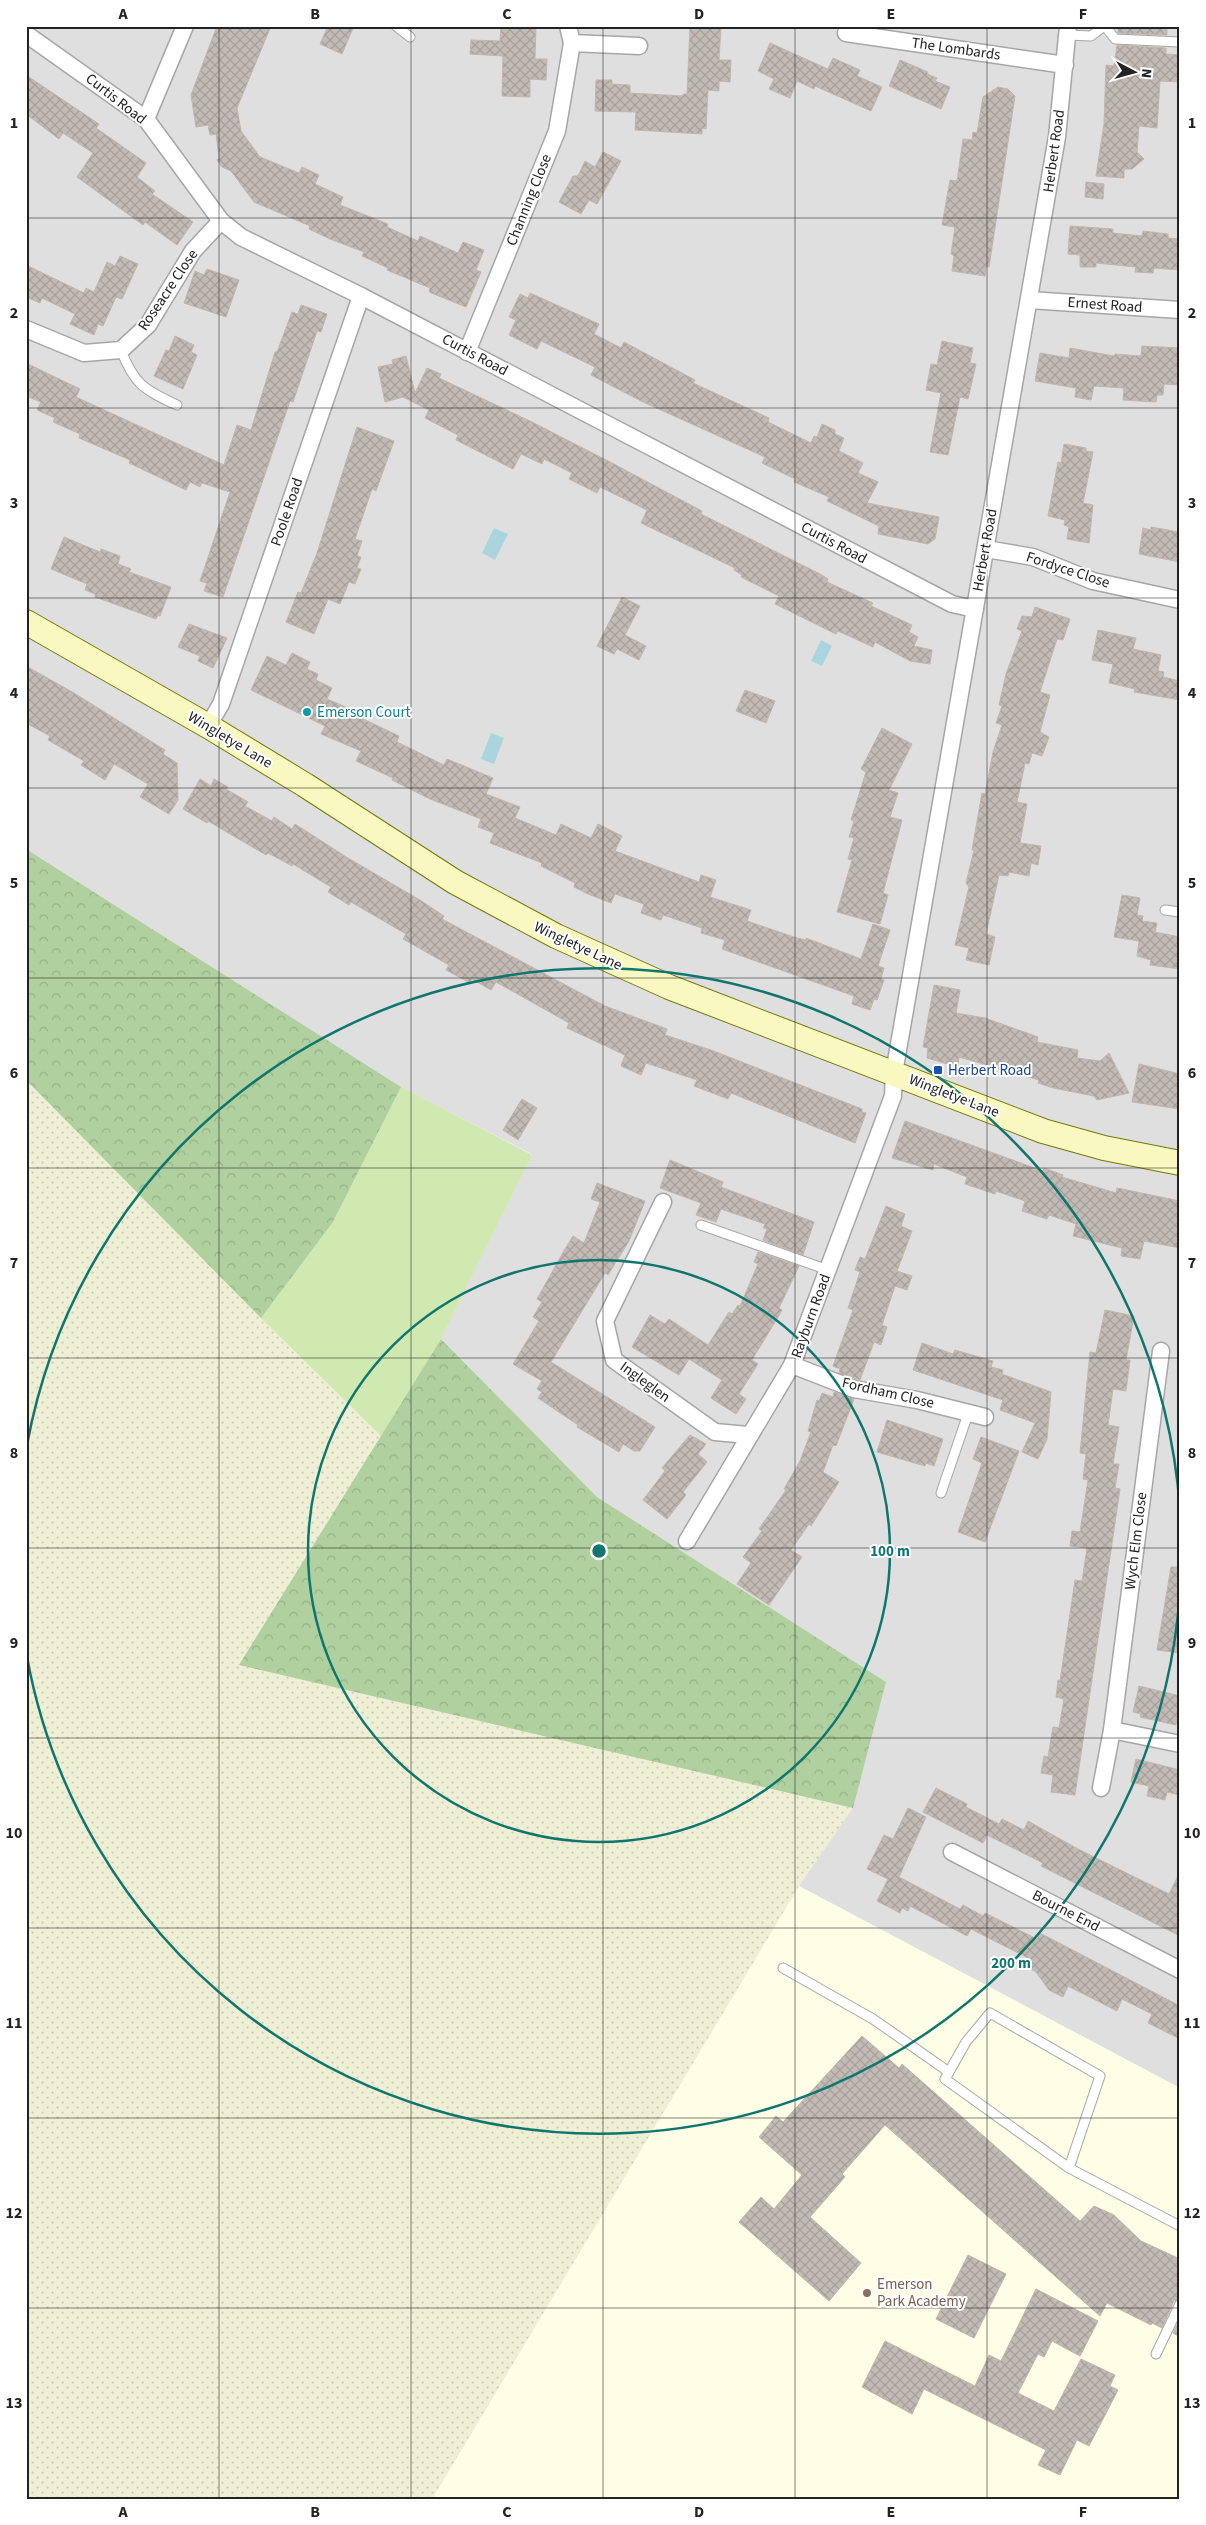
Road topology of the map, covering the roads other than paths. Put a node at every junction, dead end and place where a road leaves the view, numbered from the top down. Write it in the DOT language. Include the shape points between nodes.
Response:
graph roads {
  1 [pos="185,26"];
  2 [pos="396,26"];
  3 [pos="568,26"];
  4 [pos="1104,26"];
  5 [pos="1068,30"];
  6 [pos="846,32"];
  7 [pos="26,34"];
  8 [pos="410,36"];
  9 [pos="1180,42"];
  10 [pos="572,43"];
  11 [pos="639,46"];
  12 [pos="1065,65"];
  13 [pos="146,119"];
  14 [pos="221,221"];
  15 [pos="361,296"];
  16 [pos="1030,300"];
  17 [pos="1180,310"];
  18 [pos="26,328"];
  19 [pos="121,350"];
  20 [pos="467,352"];
  21 [pos="177,405"];
  22 [pos="986,549"];
  23 [pos="1180,600"];
  24 [pos="975,609"];
  25 [pos="26,622"];
  26 [pos="208,726"];
  27 [pos="1165,910"];
  28 [pos="1180,912"];
  29 [pos="894,1072"];
  30 [pos="1180,1163"];
  31 [pos="663,1202"];
  32 [pos="702,1225"];
  33 [pos="828,1270"];
  34 [pos="1160,1351"];
  35 [pos="792,1365"];
  36 [pos="969,1411"];
  37 [pos="985,1417"];
  38 [pos="748,1435"];
  39 [pos="941,1493"];
  40 [pos="687,1541"];
  41 [pos="1112,1730"];
  42 [pos="1180,1744"];
  43 [pos="1101,1788"];
  44 [pos="952,1852"];
  45 [pos="783,1968"];
  46 [pos="1180,1970"];
  47 [pos="949,2072"];
  48 [pos="1070,2168"];
  49 [pos="1180,2226"];
  50 [pos="1180,2304"];
  51 [pos="1156,2354"];
  1 -- 13 [label="street"];
  2 -- 8 [label="lane"];
  3 -- 10 [label="street, Channing Close"];
  4 -- 5 [label="lane" via="1091,36"];
  4 -- 9 [label="lane" via="1115,39"];
  5 -- 12 [label="street, Herbert Road"];
  6 -- 12 [label="street, The Lombards"];
  7 -- 13 [label="street, Curtis Road"];
  10 -- 11 [label="street"];
  10 -- 20 [label="street, Channing Close" via="557,131"];
  12 -- 16 [label="street, Herbert Road" via="1057,138"];
  13 -- 14 [label="street, Curtis Road"];
  14 -- 15 [label="street, Curtis Road" via="241,237"];
  14 -- 19 [label="street, Roseacre Close" via="193,251 148,325"];
  15 -- 20 [label="street, Curtis Road"];
  15 -- 26 [label="street, Poole Road" via="221,704"];
  16 -- 17 [label="street, Ernest Road"];
  16 -- 22 [label="street, Herbert Road"];
  18 -- 19 [label="street" via="84,353"];
  19 -- 21 [label="lane" via="130,373 149,393"];
  20 -- 24 [label="street, Curtis Road" via="952,604"];
  22 -- 23 [label="street, Fordyce Close" via="1033,557 1093,581"];
  22 -- 24 [label="street, Herbert Road"];
  24 -- 29 [label="street, Herbert Road"];
  25 -- 26 [label="street, Wingletye Lane"];
  26 -- 29 [label="street, Wingletye Lane" via="505,911 669,987"];
  27 -- 28 [label="lane"];
  29 -- 30 [label="street, Wingletye Lane" via="1043,1131 1104,1148"];
  29 -- 33 [label="street, Rayburn Road" via="893,1096"];
  31 -- 38 [label="street, Ingleglen" via="605,1321 614,1360 715,1432"];
  32 -- 33 [label="lane"];
  33 -- 35 [label="street, Rayburn Road"];
  34 -- 41 [label="street, Wych Elm Close"];
  35 -- 36 [label="street, Fordham Close" via="854,1389"];
  35 -- 38 [label="street, Rayburn Road"];
  36 -- 37 [label="street, Fordham Close"];
  36 -- 39 [label="lane"];
  38 -- 40 [label="street, Rayburn Road"];
  41 -- 42 [label="street"];
  41 -- 43 [label="street, Wych Elm Close"];
  44 -- 46 [label="street, Bourne End"];
  45 -- 47 [label="lane" via="873,2019"];
  47 -- 48 [label="lane" via="945,2079"];
  47 -- 48 [label="lane" via="966,2042 990,2013 1100,2076"];
  48 -- 49 [label="lane"];
  50 -- 51 [label="lane"];
}
